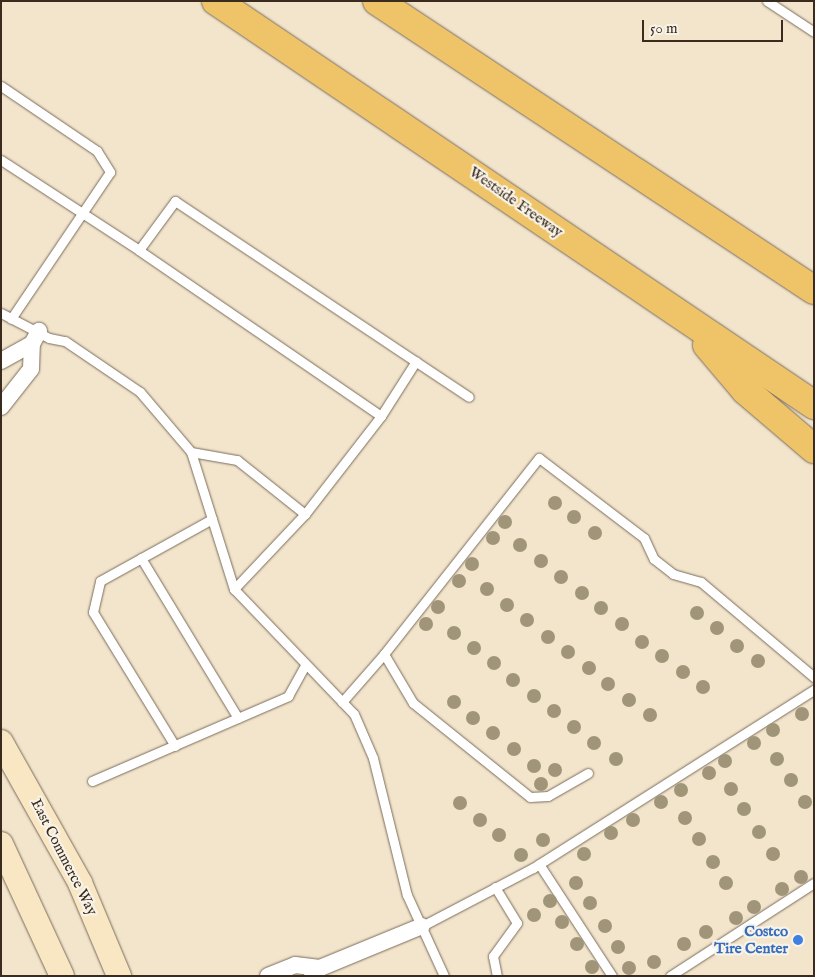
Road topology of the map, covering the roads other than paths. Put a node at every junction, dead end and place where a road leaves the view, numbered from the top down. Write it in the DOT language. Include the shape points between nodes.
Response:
graph roads {
  1 [pos="216,1"];
  2 [pos="378,1"];
  3 [pos="768,1"];
  4 [pos="812,27"];
  5 [pos="1,86"];
  6 [pos="1,160"];
  7 [pos="81,214"];
  8 [pos="139,250"];
  9 [pos="814,290"];
  10 [pos="1,313"];
  11 [pos="11,319"];
  12 [pos="688,323"];
  13 [pos="36,338"];
  14 [pos="1,361"];
  15 [pos="416,362"];
  16 [pos="468,397"];
  17 [pos="814,405"];
  18 [pos="1,407"];
  19 [pos="381,416"];
  20 [pos="814,449"];
  21 [pos="191,452"];
  22 [pos="305,514"];
  23 [pos="212,519"];
  24 [pos="141,558"];
  25 [pos="234,589"];
  26 [pos="384,654"];
  27 [pos="304,666"];
  28 [pos="814,677"];
  29 [pos="814,690"];
  30 [pos="342,702"];
  31 [pos="238,718"];
  32 [pos="1,742"];
  33 [pos="174,746"];
  34 [pos="588,773"];
  35 [pos="92,781"];
  36 [pos="1,844"];
  37 [pos="539,864"];
  38 [pos="814,883"];
  39 [pos="496,888"];
  40 [pos="422,926"];
  41 [pos="316,972"];
  42 [pos="62,976"];
  43 [pos="119,976"];
  44 [pos="268,976"];
  45 [pos="444,976"];
  46 [pos="497,976"];
  47 [pos="612,976"];
  48 [pos="670,976"];
  1 -- 12 [label="highway, Westside Freeway"];
  2 -- 9 [label="highway"];
  3 -- 4 [label="lane"];
  5 -- 7 [label="lane" via="106,160 110,172"];
  6 -- 7 [label="lane"];
  7 -- 8 [label="lane"];
  7 -- 11 [label="lane"];
  8 -- 15 [label="lane" via="175,201"];
  8 -- 19 [label="lane"];
  10 -- 11 [label="lane"];
  11 -- 13 [label="lane"];
  12 -- 17 [label="highway, Westside Freeway"];
  12 -- 20 [label="highway" via="745,390"];
  13 -- 14 [label="street"];
  13 -- 18 [label="street" via="31,369"];
  13 -- 21 [label="lane" via="65,340 140,392"];
  15 -- 16 [label="lane"];
  15 -- 19 [label="lane"];
  19 -- 22 [label="lane"];
  21 -- 22 [label="lane" via="237,460"];
  21 -- 23 [label="lane"];
  22 -- 25 [label="lane"];
  23 -- 24 [label="lane"];
  23 -- 25 [label="lane"];
  24 -- 31 [label="lane"];
  24 -- 33 [label="lane" via="100,580 93,612"];
  25 -- 27 [label="lane"];
  26 -- 28 [label="lane" via="539,458 644,538 654,558 673,574 701,582"];
  26 -- 30 [label="lane"];
  26 -- 34 [label="lane" via="413,704 530,797 548,796"];
  27 -- 30 [label="lane"];
  27 -- 31 [label="lane" via="288,696"];
  29 -- 37 [label="lane"];
  30 -- 40 [label="lane" via="354,714 373,758 407,895"];
  31 -- 33 [label="lane"];
  32 -- 43 [label="main road, East Commerce Way" via="80,883"];
  33 -- 35 [label="lane"];
  36 -- 42 [label="main road"];
  37 -- 39 [label="lane"];
  37 -- 47 [label="lane"];
  38 -- 48 [label="lane"];
  39 -- 40 [label="lane"];
  39 -- 46 [label="lane" via="517,923 493,956"];
  40 -- 41 [label="street"];
  40 -- 45 [label="lane"];
  41 -- 44 [label="street" via="295,965"];
}
